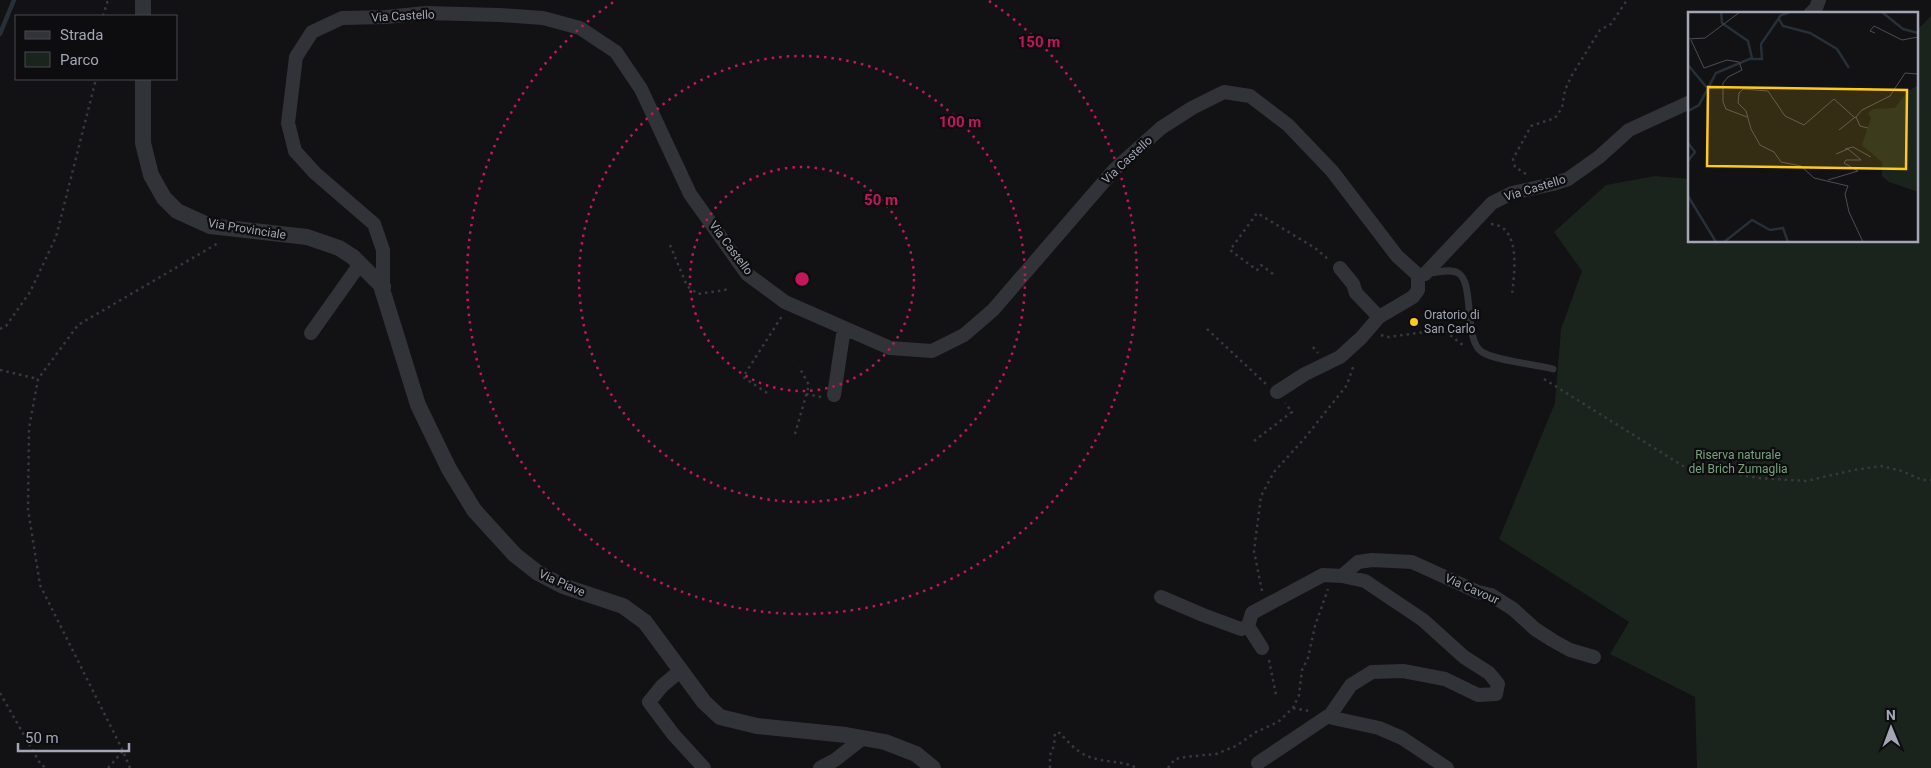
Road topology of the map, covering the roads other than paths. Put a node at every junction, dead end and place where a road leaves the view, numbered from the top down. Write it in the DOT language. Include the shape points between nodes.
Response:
graph roads {
  1 [pos="143,0"];
  2 [pos="1819,0"];
  3 [pos="1812,12"];
  4 [pos="143,15"];
  5 [pos="143,80"];
  6 [pos="1688,103"];
  7 [pos="360,264"];
  8 [pos="1340,268"];
  9 [pos="1421,274"];
  10 [pos="383,288"];
  11 [pos="1379,317"];
  12 [pos="844,328"];
  13 [pos="311,333"];
  14 [pos="1553,369"];
  15 [pos="1277,392"];
  16 [pos="834,395"];
  17 [pos="1342,576"];
  18 [pos="1162,597"];
  19 [pos="1248,626"];
  20 [pos="1262,648"];
  21 [pos="1594,656"];
  22 [pos="680,671"];
  23 [pos="1331,714"];
  24 [pos="863,738"];
  25 [pos="1258,763"];
  26 [pos="704,768"];
  27 [pos="820,768"];
  28 [pos="933,768"];
  29 [pos="1447,768"];
  1 -- 4 [label="street"];
  2 -- 3 [label="street"];
  5 -- 7 [label="street, Via Provinciale" via="143,143 151,175 164,198 178,211 210,226 307,237 339,248"];
  6 -- 9 [label="street, Via Castello" via="1629,130 1568,179 1512,193 1492,203"];
  7 -- 10 [label="street, Via Provinciale"];
  7 -- 13 [label="street"];
  8 -- 11 [label="street" via="1356,293"];
  9 -- 11 [label="street, Via Castello" via="1414,296"];
  9 -- 12 [label="street, Via Castello" via="1397,256 1332,171 1288,125 1250,96 1224,92 1161,128 1114,170 993,310 964,335 932,351 890,348"];
  9 -- 14 [label="lane" via="1452,270 1460,273 1466,282 1476,345 1481,352"];
  10 -- 12 [label="street, Via Castello" via="383,250 374,224 295,152 288,122 296,57 312,32 342,18 426,13 543,18 580,28 616,52 641,89 690,194 747,274 788,304"];
  10 -- 22 [label="street, Via Piave" via="418,405 449,469 474,510 515,556 538,573 563,586 623,606 645,622"];
  11 -- 15 [label="street, Via Castello" via="1340,357"];
  12 -- 16 [label="street"];
  17 -- 19 [label="street" via="1323,575 1265,605 1252,613"];
  17 -- 21 [label="street, Via Cavour" via="1358,562 1412,562 1491,595 1513,608 1552,640 1570,650"];
  17 -- 23 [label="street" via="1365,581 1399,602 1489,673 1498,684 1496,694 1478,694 1444,679 1403,671 1372,672 1351,685"];
  18 -- 19 [label="street" via="1202,616 1241,629"];
  19 -- 20 [label="street"];
  22 -- 24 [label="street, Via Piave" via="720,717 757,726"];
  22 -- 26 [label="street" via="649,702"];
  23 -- 25 [label="street"];
  23 -- 29 [label="street" via="1334,718 1379,728 1402,738"];
  24 -- 27 [label="street"];
  24 -- 28 [label="street, Via Piave" via="886,742 916,754"];
}
